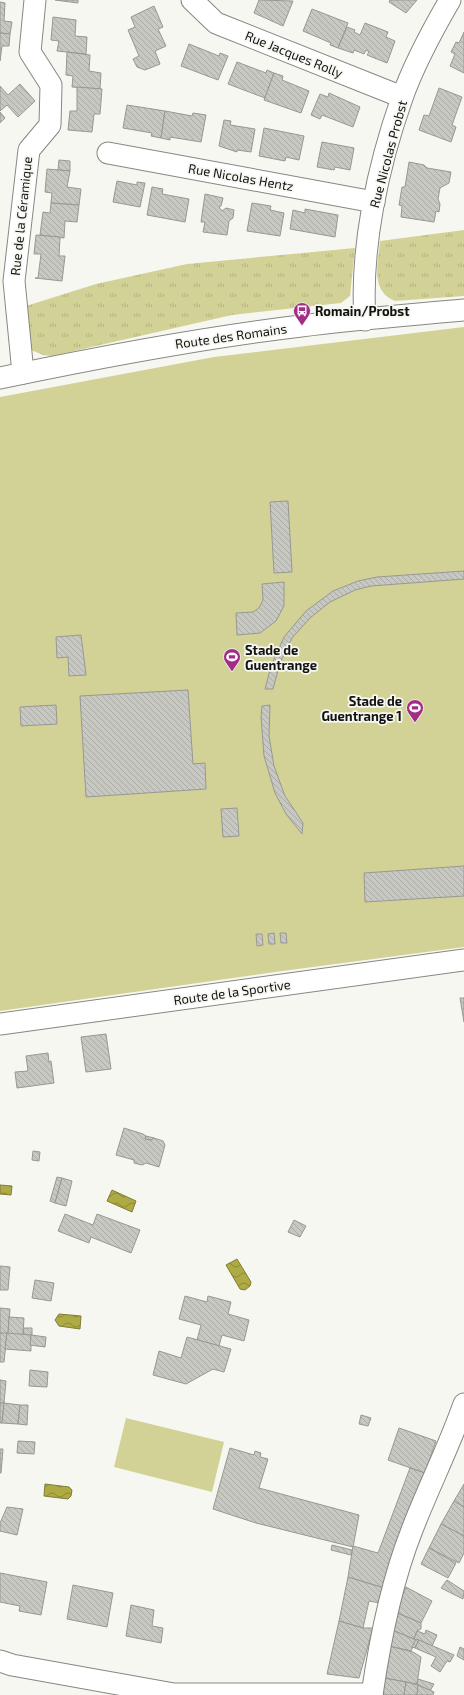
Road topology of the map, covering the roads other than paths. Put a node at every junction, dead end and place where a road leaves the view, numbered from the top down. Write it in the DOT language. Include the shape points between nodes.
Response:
graph roads {
  1 [pos="34,0"];
  2 [pos="192,0"];
  3 [pos="450,0"];
  4 [pos="402,97"];
  5 [pos="108,153"];
  6 [pos="374,202"];
  7 [pos="464,310"];
  8 [pos="365,320"];
  9 [pos="23,373"];
  10 [pos="0,378"];
  11 [pos="464,960"];
  12 [pos="0,1024"];
  13 [pos="464,1404"];
  14 [pos="0,1661"];
  15 [pos="372,1694"];
  1 -- 9 [label="street, Rue de la Céramique" via="30,52 51,84 50,125 29,150 14,281"];
  2 -- 4 [label="street, Rue Jacques Rolly" via="216,23"];
  3 -- 4 [label="street, Rue Nicolas Probst" via="433,29"];
  4 -- 6 [label="street, Rue Nicolas Probst"];
  5 -- 6 [label="street, Rue Nicolas Hentz"];
  6 -- 8 [label="street, Rue Nicolas Probst" via="366,257"];
  7 -- 8 [label="street, Route des Romains"];
  8 -- 9 [label="street, Route des Romains" via="212,338"];
  9 -- 10 [label="street, Route des Romains"];
  11 -- 12 [label="street, Route de la Sportive"];
  13 -- 15 [label="street" via="412,1531 386,1614"];
  14 -- 15 [label="street" via="174,1694"];
}
